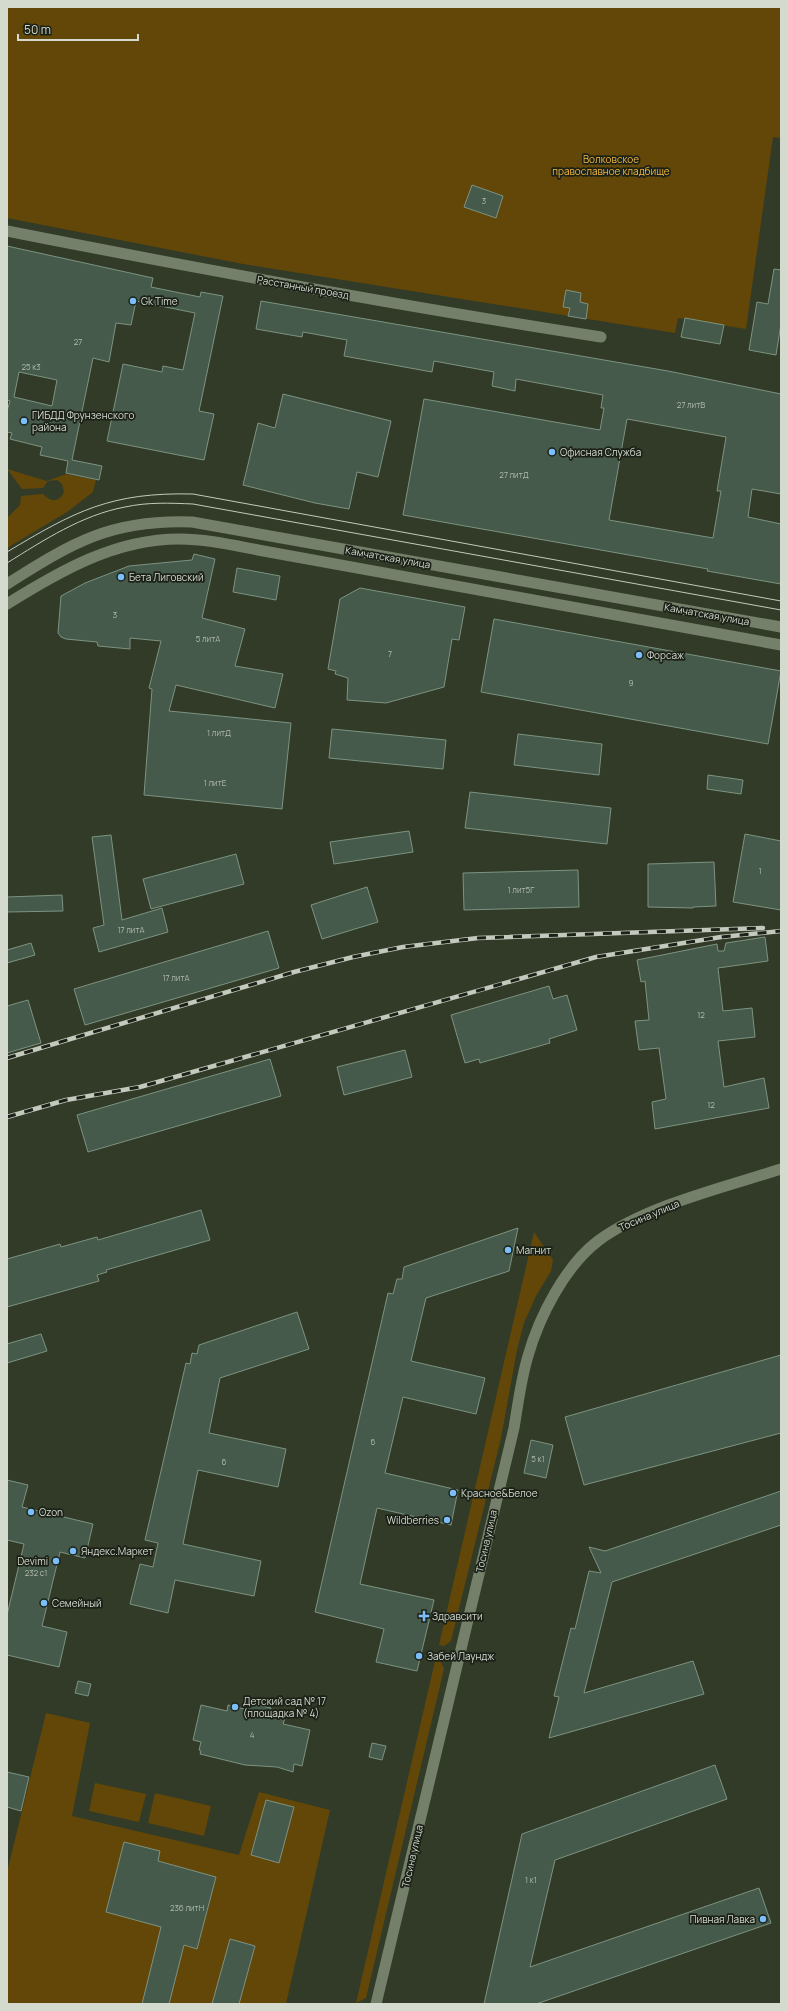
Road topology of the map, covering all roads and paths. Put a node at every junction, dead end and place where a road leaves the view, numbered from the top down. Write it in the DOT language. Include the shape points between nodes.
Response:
graph roads {
  1 [pos="7,230"];
  2 [pos="601,337"];
  3 [pos="7,584"];
  4 [pos="7,604"];
  5 [pos="781,627"];
  6 [pos="781,645"];
  7 [pos="781,1169"];
  8 [pos="376,2004"];
  1 -- 2 [label="street, Расстанный проезд" via="241,276"];
  3 -- 5 [label="street, Камчатская улица" via="94,535 120,527 152,522 192,522"];
  4 -- 6 [label="street, Камчатская улица" via="67,568 104,552 152,541 193,540"];
  7 -- 8 [label="street, Тосина улица" via="672,1205 611,1232 586,1252 571,1269 558,1288 537,1330 528,1356 514,1428"];
}
